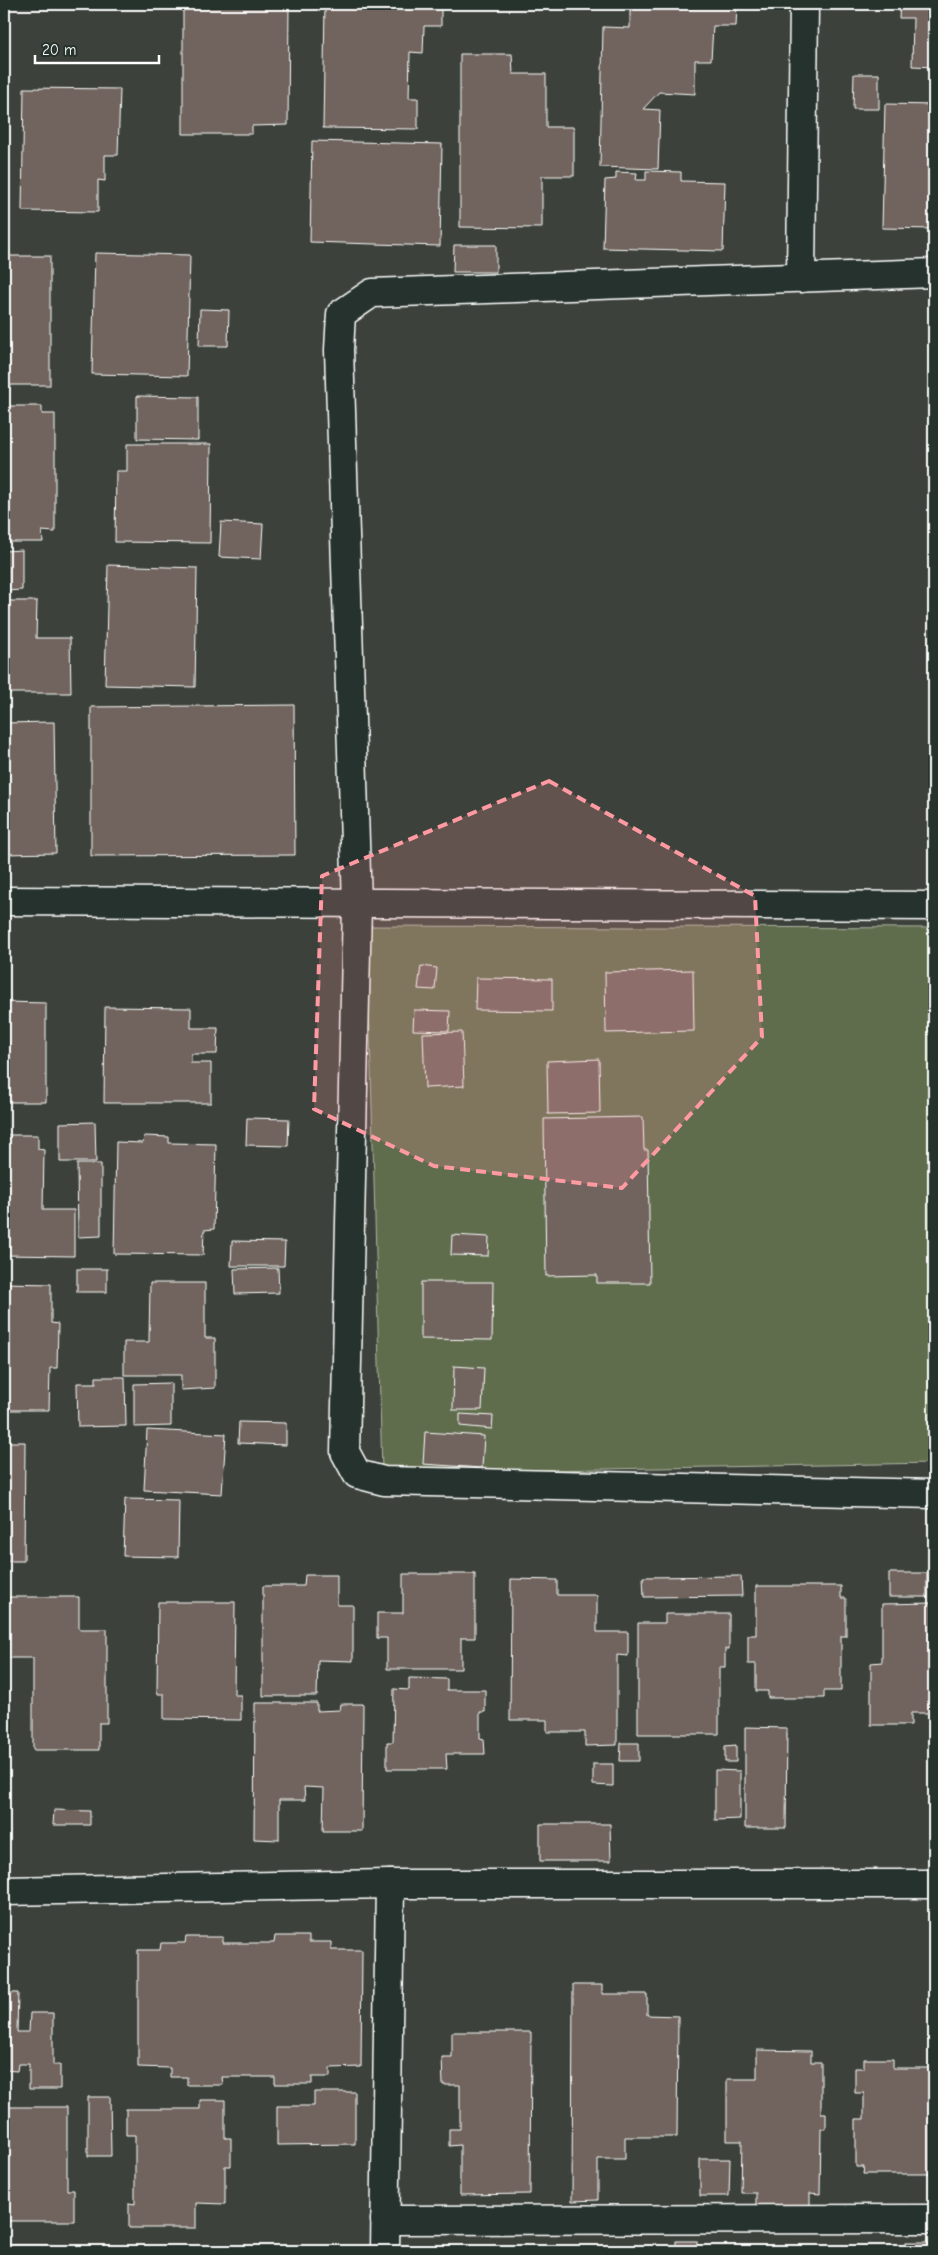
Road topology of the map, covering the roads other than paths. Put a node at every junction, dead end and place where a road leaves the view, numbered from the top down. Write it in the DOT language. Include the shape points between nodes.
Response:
graph roads {
  1 [pos="804,4"];
  2 [pos="934,274"];
  3 [pos="801,278"];
  4 [pos="4,901"];
  5 [pos="357,904"];
  6 [pos="934,906"];
  7 [pos="934,1494"];
  8 [pos="390,1884"];
  9 [pos="934,1884"];
  10 [pos="4,1891"];
  11 [pos="934,2219"];
  12 [pos="385,2220"];
  13 [pos="385,2251"];
  1 -- 3 [label="street"];
  2 -- 3 [label="street"];
  3 -- 5 [label="street" via="372,294 341,314 339,350"];
  4 -- 5 [label="street"];
  5 -- 6 [label="street"];
  5 -- 7 [label="street" via="345,1452 358,1474 384,1481"];
  8 -- 9 [label="street"];
  8 -- 10 [label="street"];
  8 -- 12 [label="street"];
  11 -- 12 [label="street"];
  12 -- 13 [label="street"];
}
